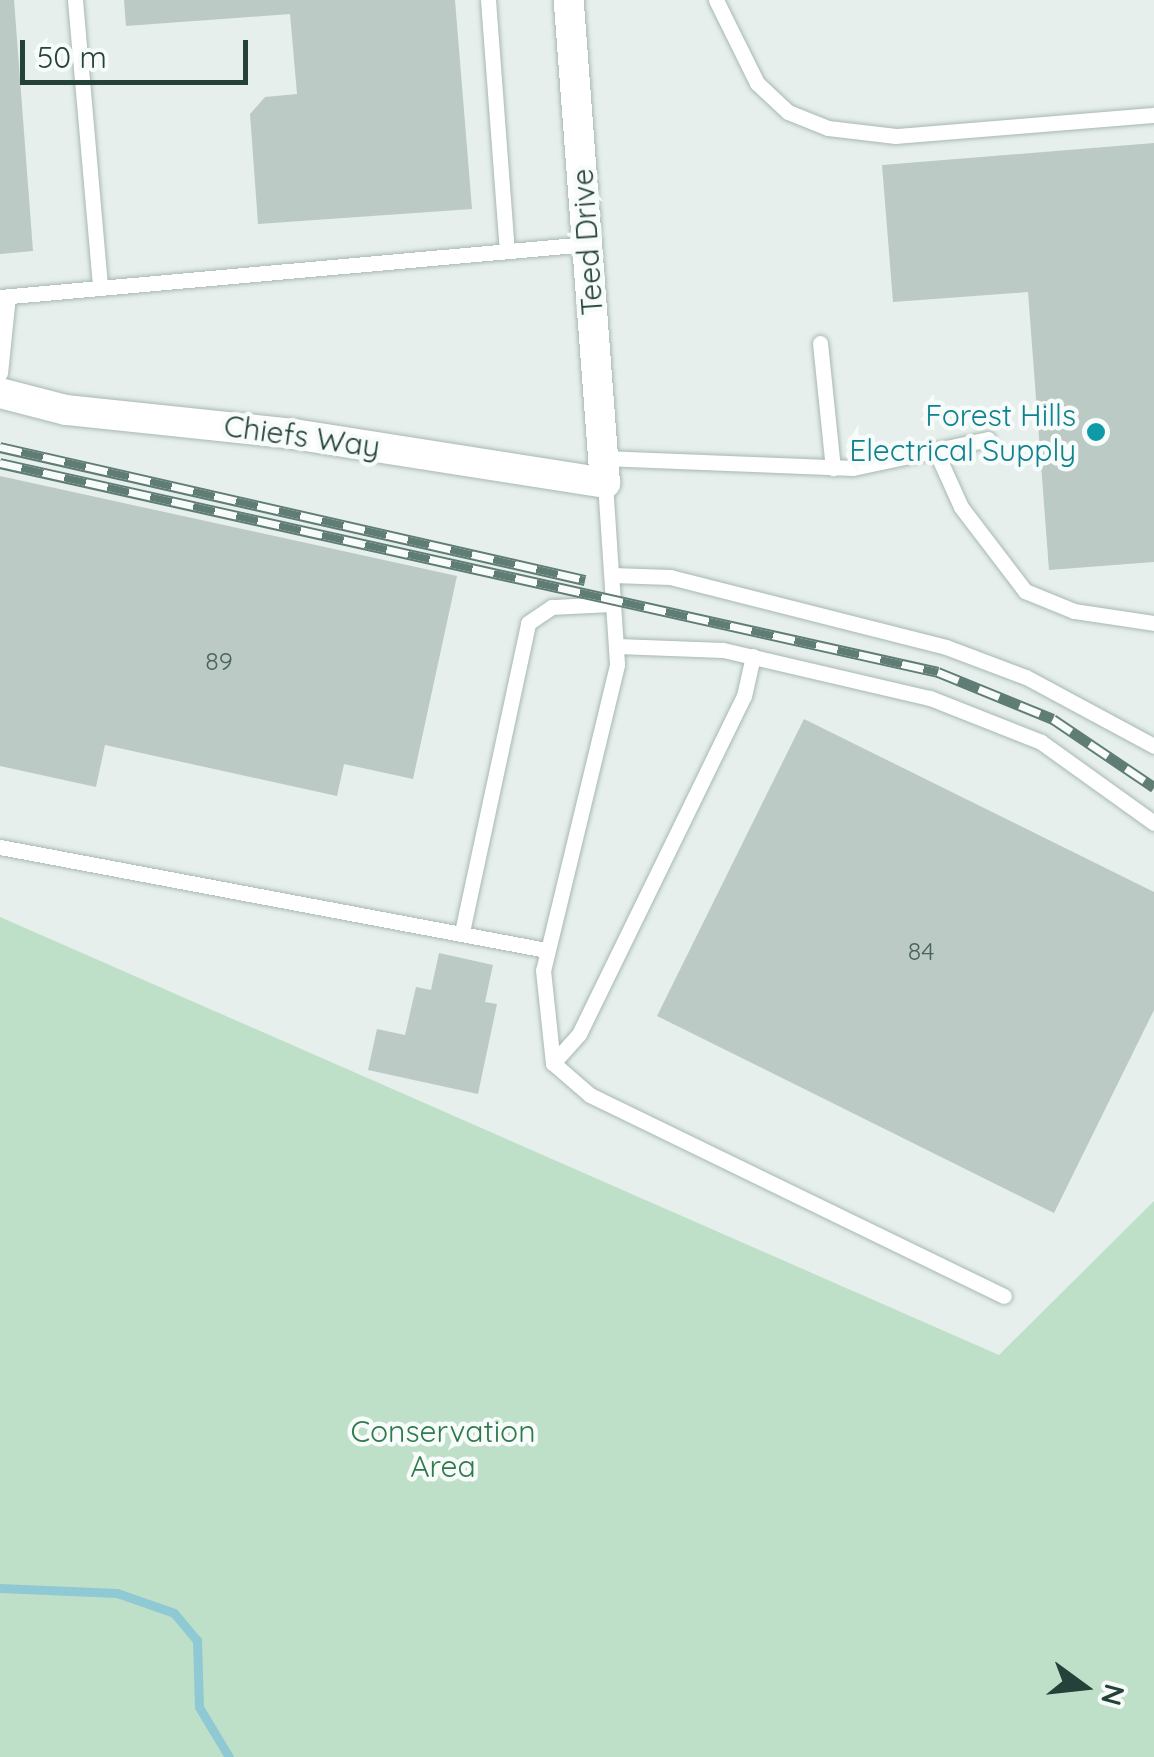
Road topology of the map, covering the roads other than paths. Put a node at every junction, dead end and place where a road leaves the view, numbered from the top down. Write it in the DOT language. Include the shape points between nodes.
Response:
graph roads {
  1 [pos="76,0"];
  2 [pos="488,0"];
  3 [pos="569,0"];
  4 [pos="716,0"];
  5 [pos="1154,115"];
  6 [pos="587,244"];
  7 [pos="507,250"];
  8 [pos="100,287"];
  9 [pos="4,296"];
  10 [pos="820,343"];
  11 [pos="0,373"];
  12 [pos="0,393"];
  13 [pos="988,439"];
  14 [pos="938,456"];
  15 [pos="833,468"];
  16 [pos="604,471"];
  17 [pos="612,575"];
  18 [pos="614,604"];
  19 [pos="1154,622"];
  20 [pos="617,646"];
  21 [pos="753,656"];
  22 [pos="1154,746"];
  23 [pos="1154,823"];
  24 [pos="0,847"];
  25 [pos="462,932"];
  26 [pos="546,950"];
  27 [pos="553,1063"];
  28 [pos="1004,1296"];
  1 -- 8 [label="lane"];
  2 -- 7 [label="lane"];
  3 -- 6 [label="street, Teed Drive"];
  4 -- 5 [label="lane" via="757,83 788,112 828,128 896,136"];
  6 -- 7 [label="lane"];
  6 -- 16 [label="street, Teed Drive"];
  7 -- 8 [label="lane"];
  8 -- 9 [label="lane"];
  9 -- 11 [label="lane"];
  10 -- 15 [label="lane"];
  12 -- 16 [label="street, Chiefs Way" via="56,408"];
  13 -- 14 [label="lane"];
  14 -- 15 [label="lane"];
  14 -- 19 [label="lane" via="961,506 1025,591 1074,611"];
  15 -- 16 [label="lane"];
  16 -- 17 [label="lane"];
  17 -- 18 [label="lane"];
  17 -- 22 [label="lane" via="670,577 946,647 1026,678"];
  18 -- 20 [label="lane"];
  18 -- 25 [label="lane" via="552,607 528,622"];
  20 -- 21 [label="lane"];
  20 -- 26 [label="lane"];
  21 -- 23 [label="lane" via="894,688 1005,726 1073,762"];
  21 -- 27 [label="lane" via="744,696 579,1034"];
  24 -- 25 [label="lane"];
  25 -- 26 [label="lane"];
  26 -- 27 [label="lane" via="541,1014"];
  27 -- 28 [label="lane" via="590,1095"];
}
